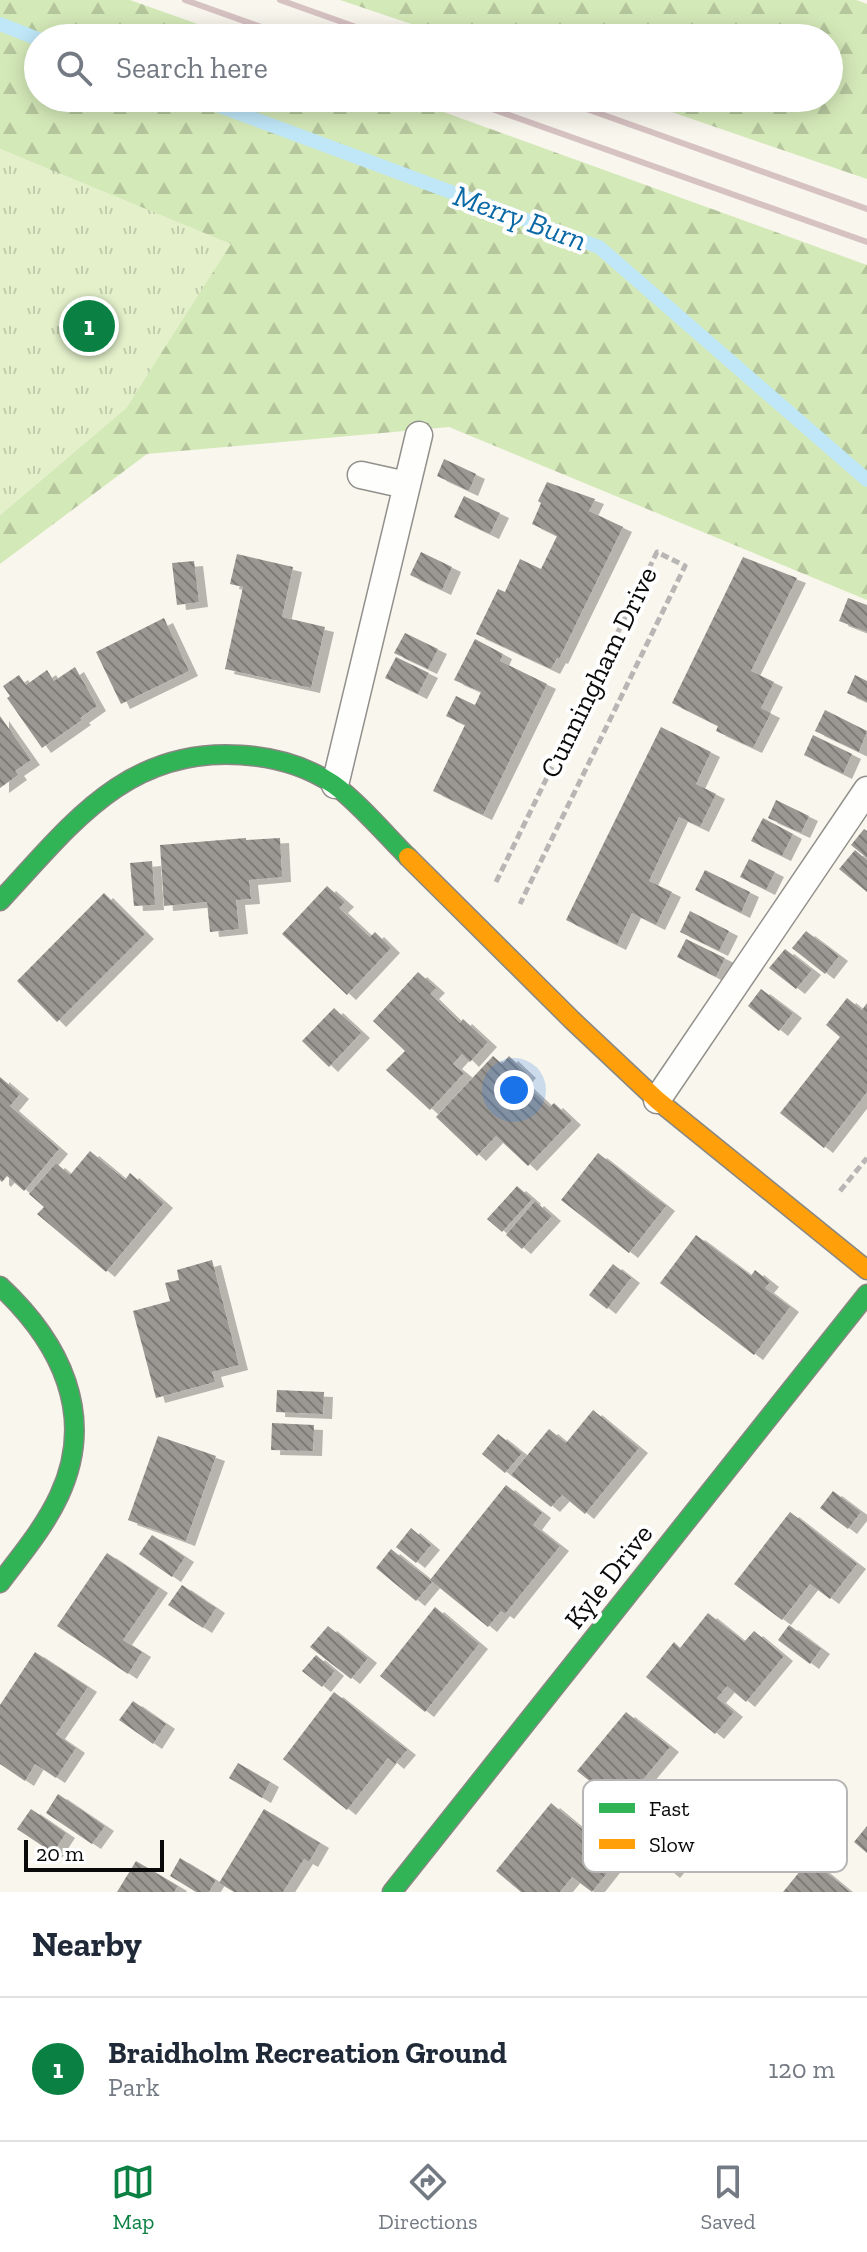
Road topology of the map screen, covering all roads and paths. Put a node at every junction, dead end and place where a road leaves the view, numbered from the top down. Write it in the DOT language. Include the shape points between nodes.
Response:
graph roads {
  1 [pos="419,435"];
  2 [pos="361,475"];
  3 [pos="406,485"];
  4 [pos="335,785"];
  5 [pos="867,790"];
  6 [pos="0,901"];
  7 [pos="475,925"];
  8 [pos="498,948"];
  9 [pos="657,1100"];
  10 [pos="867,1270"];
  11 [pos="0,1286"];
  12 [pos="867,1294"];
  13 [pos="0,1583"];
  14 [pos="392,1892"];
  1 -- 3 [label="lane"];
  2 -- 3 [label="lane"];
  3 -- 4 [label="lane"];
  4 -- 6 [label="street" via="302,768 225,754 144,771 83,813"];
  4 -- 7 [label="street"];
  5 -- 9 [label="lane"];
  7 -- 8 [label="street"];
  7 -- 8 [label="path, Cunningham Drive" via="657,552 685,566"];
  8 -- 9 [label="street"];
  9 -- 10 [label="street"];
  11 -- 13 [label="street" via="53,1344 69,1381 75,1433 66,1479"];
  12 -- 14 [label="street, Kyle Drive"];
}
